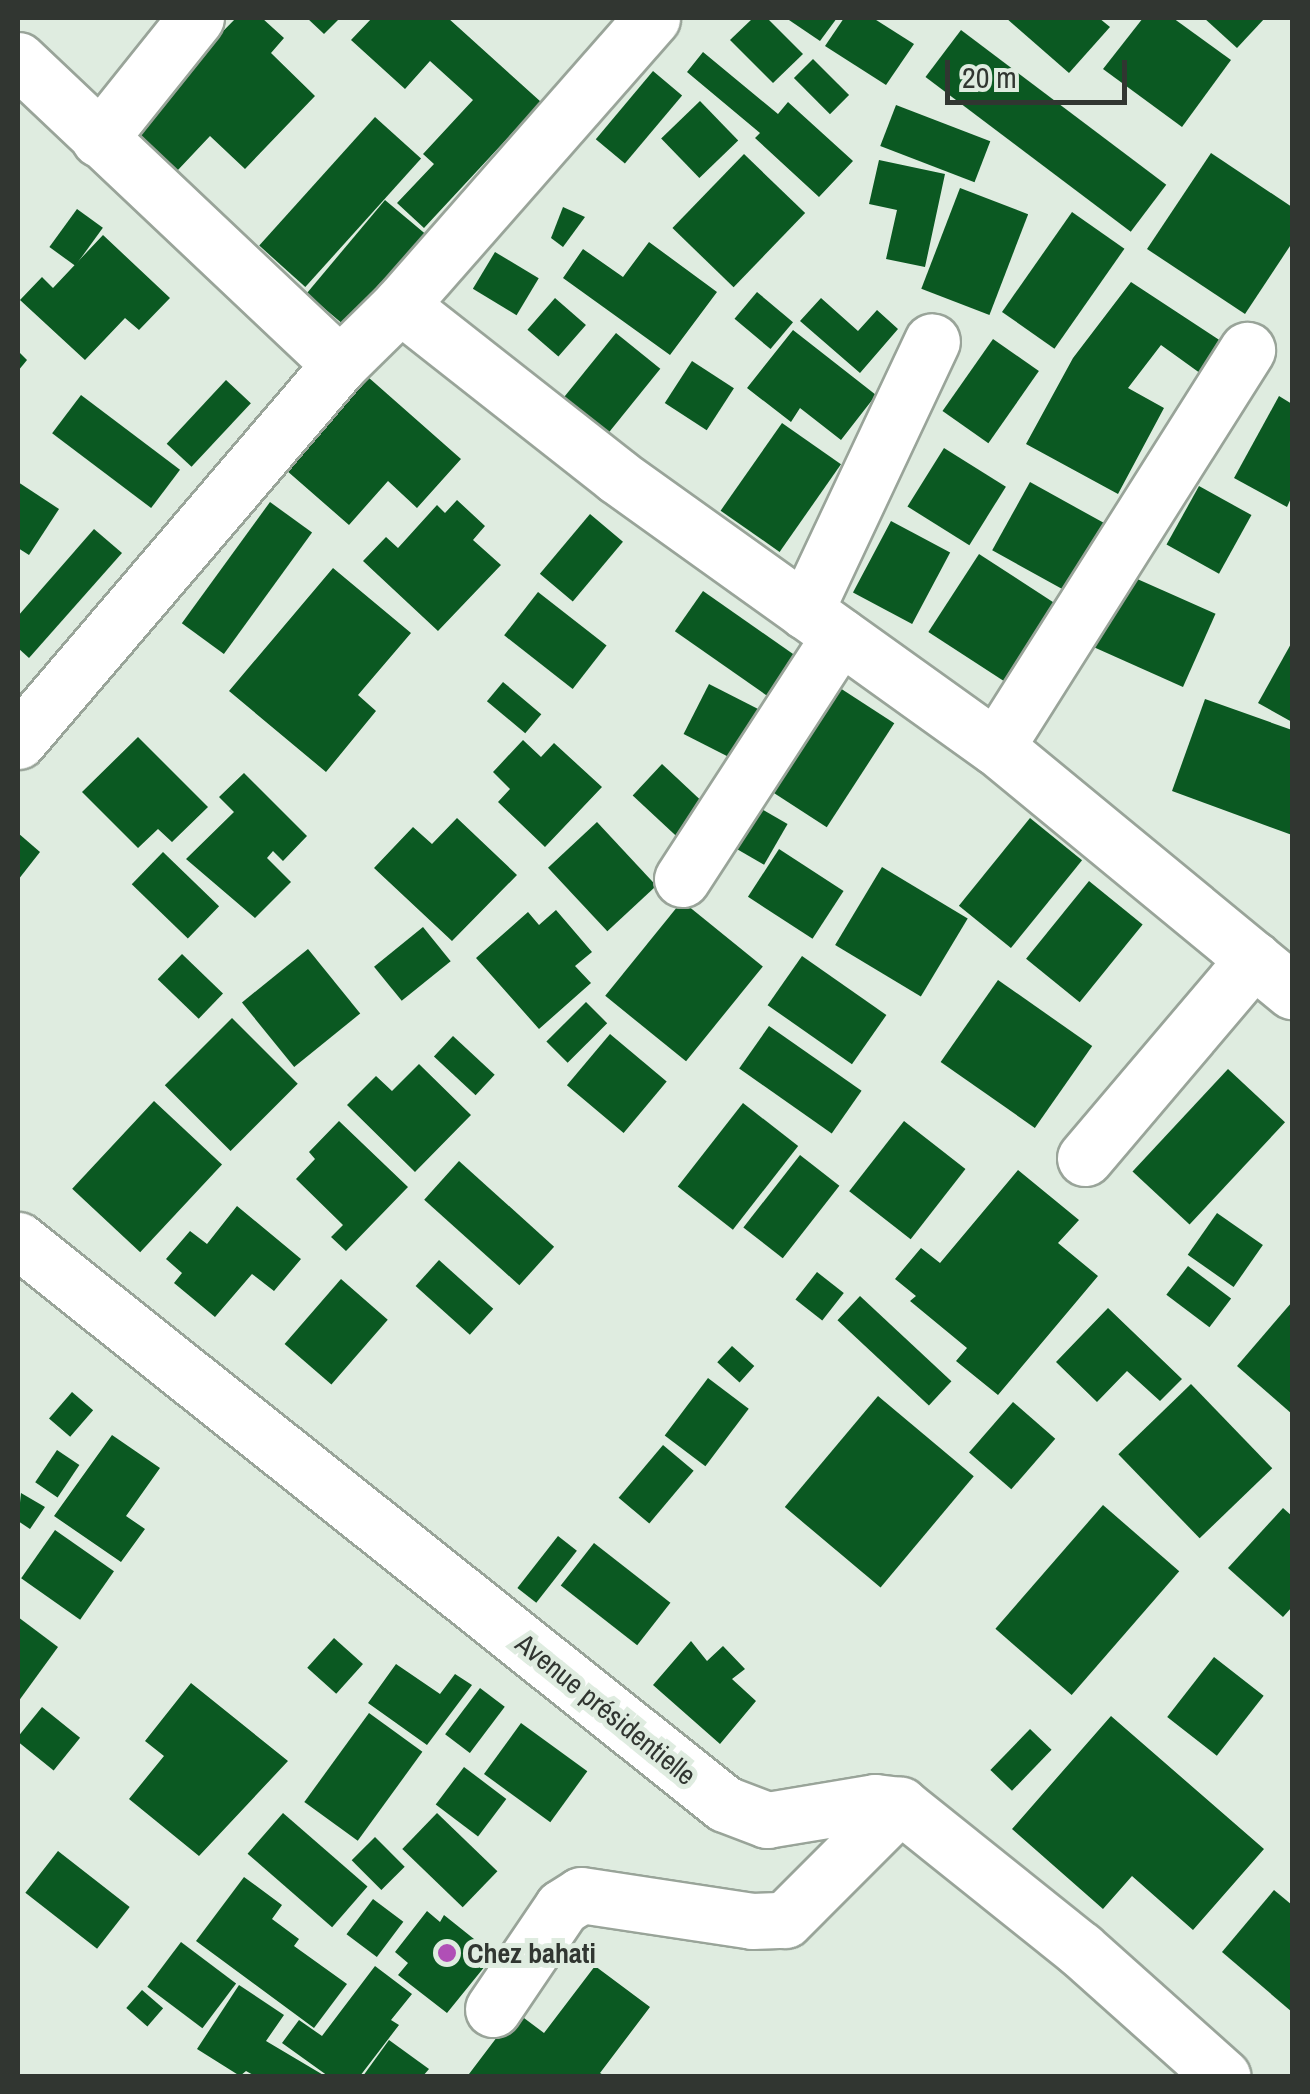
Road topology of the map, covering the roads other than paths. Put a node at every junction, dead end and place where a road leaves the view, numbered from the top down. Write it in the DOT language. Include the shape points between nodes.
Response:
graph roads {
  1 [pos="196,18"];
  2 [pos="652,18"];
  3 [pos="18,60"];
  4 [pos="99,138"];
  5 [pos="400,305"];
  6 [pos="932,341"];
  7 [pos="1247,350"];
  8 [pos="340,364"];
  9 [pos="822,623"];
  10 [pos="28,707"];
  11 [pos="996,747"];
  12 [pos="682,879"];
  13 [pos="1273,975"];
  14 [pos="1084,1158"];
  15 [pos="18,1240"];
  16 [pos="900,1805"];
  17 [pos="493,2009"];
  18 [pos="1222,2076"];
  1 -- 4 [label="street"];
  2 -- 5 [label="street"];
  3 -- 4 [label="street"];
  4 -- 8 [label="street"];
  5 -- 8 [label="street"];
  5 -- 9 [label="street" via="617,476"];
  6 -- 9 [label="street"];
  7 -- 11 [label="street"];
  8 -- 10 [label="street"];
  9 -- 11 [label="street"];
  9 -- 12 [label="street"];
  11 -- 13 [label="street"];
  13 -- 14 [label="street"];
  15 -- 16 [label="street, Avenue présidentielle" via="725,1804 767,1820 875,1802"];
  16 -- 17 [label="street" via="785,1920 752,1922 581,1895 562,1907"];
  16 -- 18 [label="street" via="1080,1948"];
}
